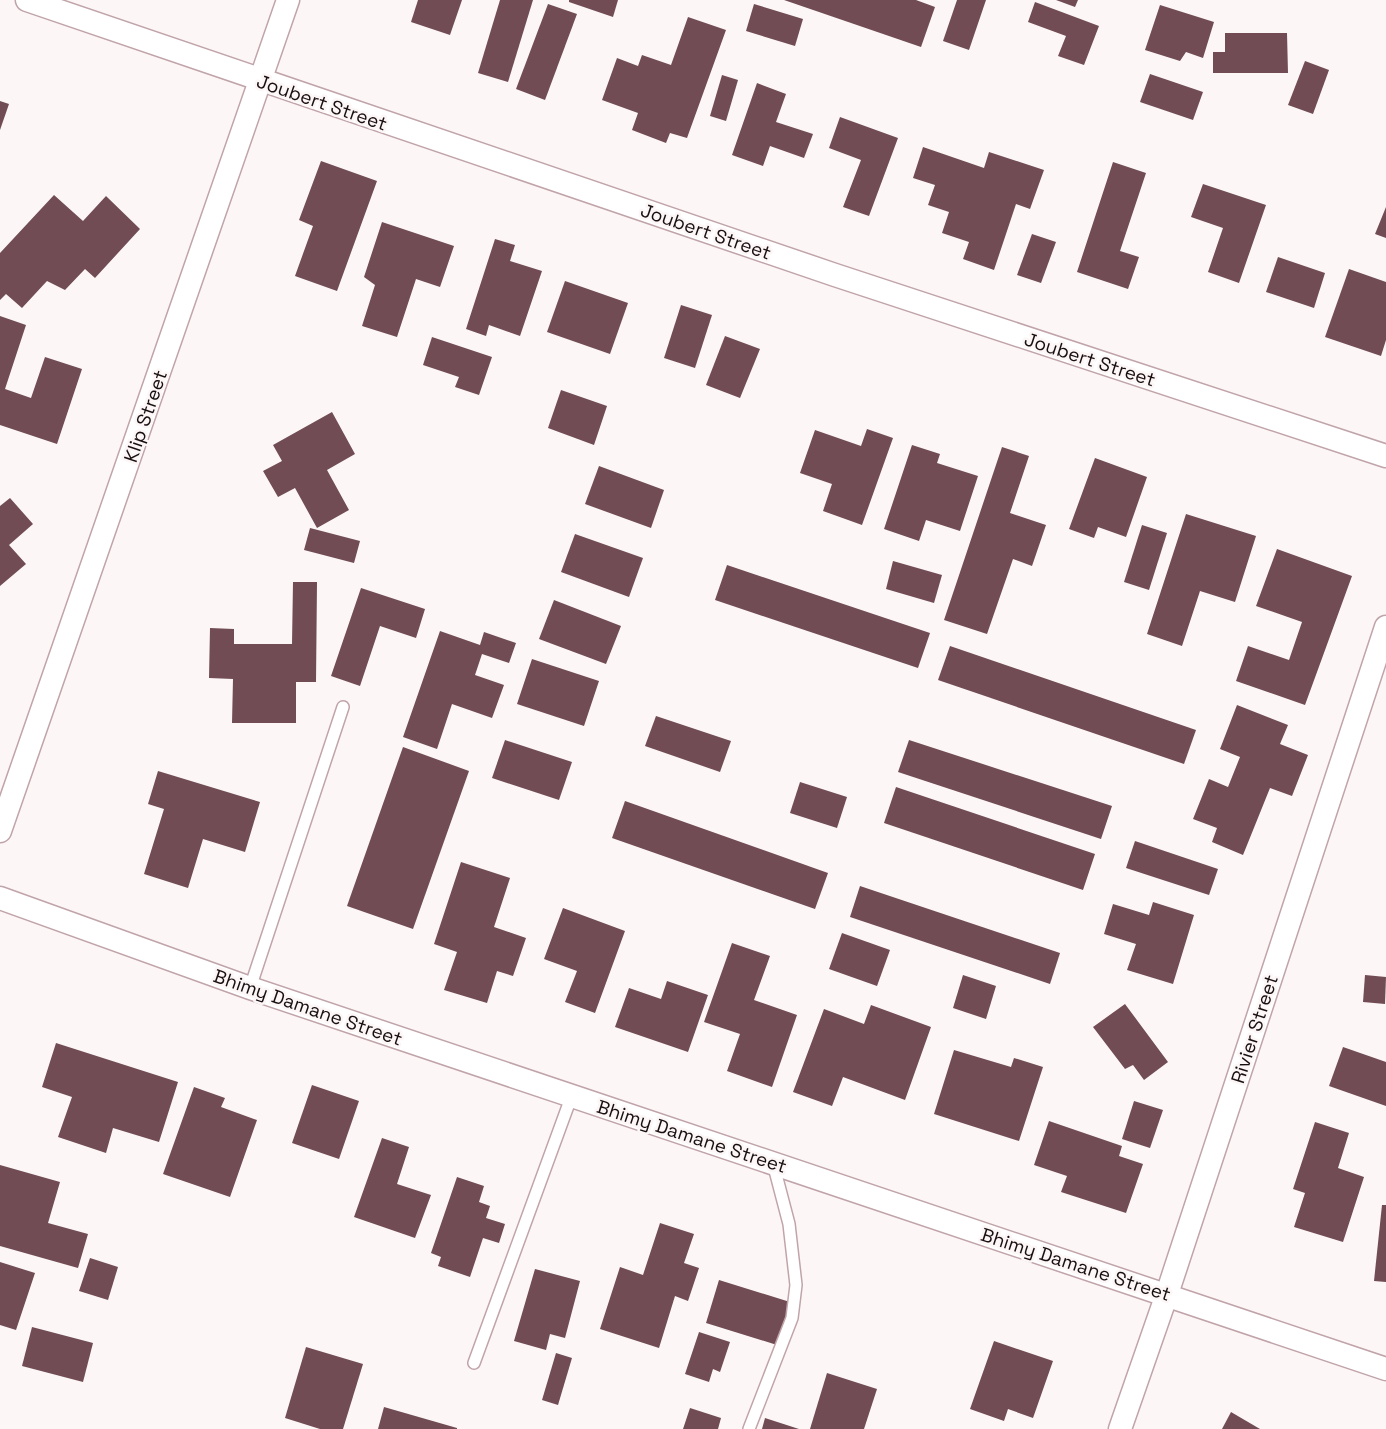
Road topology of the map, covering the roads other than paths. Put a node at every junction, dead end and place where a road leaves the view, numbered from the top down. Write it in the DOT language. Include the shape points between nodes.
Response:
graph roads {
  1 [pos="27,0"];
  2 [pos="288,0"];
  3 [pos="261,81"];
  4 [pos="1386,456"];
  5 [pos="1386,627"];
  6 [pos="343,707"];
  7 [pos="0,831"];
  8 [pos="0,898"];
  9 [pos="250,988"];
  10 [pos="572,1095"];
  11 [pos="773,1163"];
  12 [pos="1167,1294"];
  13 [pos="474,1363"];
  14 [pos="1386,1369"];
  15 [pos="749,1429"];
  16 [pos="1120,1429"];
  1 -- 3 [label="street, Joubert Street"];
  2 -- 3 [label="street, Klip Street"];
  3 -- 4 [label="street, Joubert Street" via="835,275"];
  3 -- 7 [label="street, Klip Street"];
  5 -- 12 [label="street, Rivier Street"];
  6 -- 9 [label="lane"];
  8 -- 9 [label="street, Bhimy Damane Street"];
  9 -- 10 [label="street, Bhimy Damane Street"];
  10 -- 11 [label="street, Bhimy Damane Street"];
  10 -- 13 [label="lane"];
  11 -- 12 [label="street, Bhimy Damane Street"];
  11 -- 15 [label="lane" via="789,1224 796,1285 792,1318"];
  12 -- 14 [label="street, Bhimy Damane Street"];
  12 -- 16 [label="street, Rivier Street"];
}
